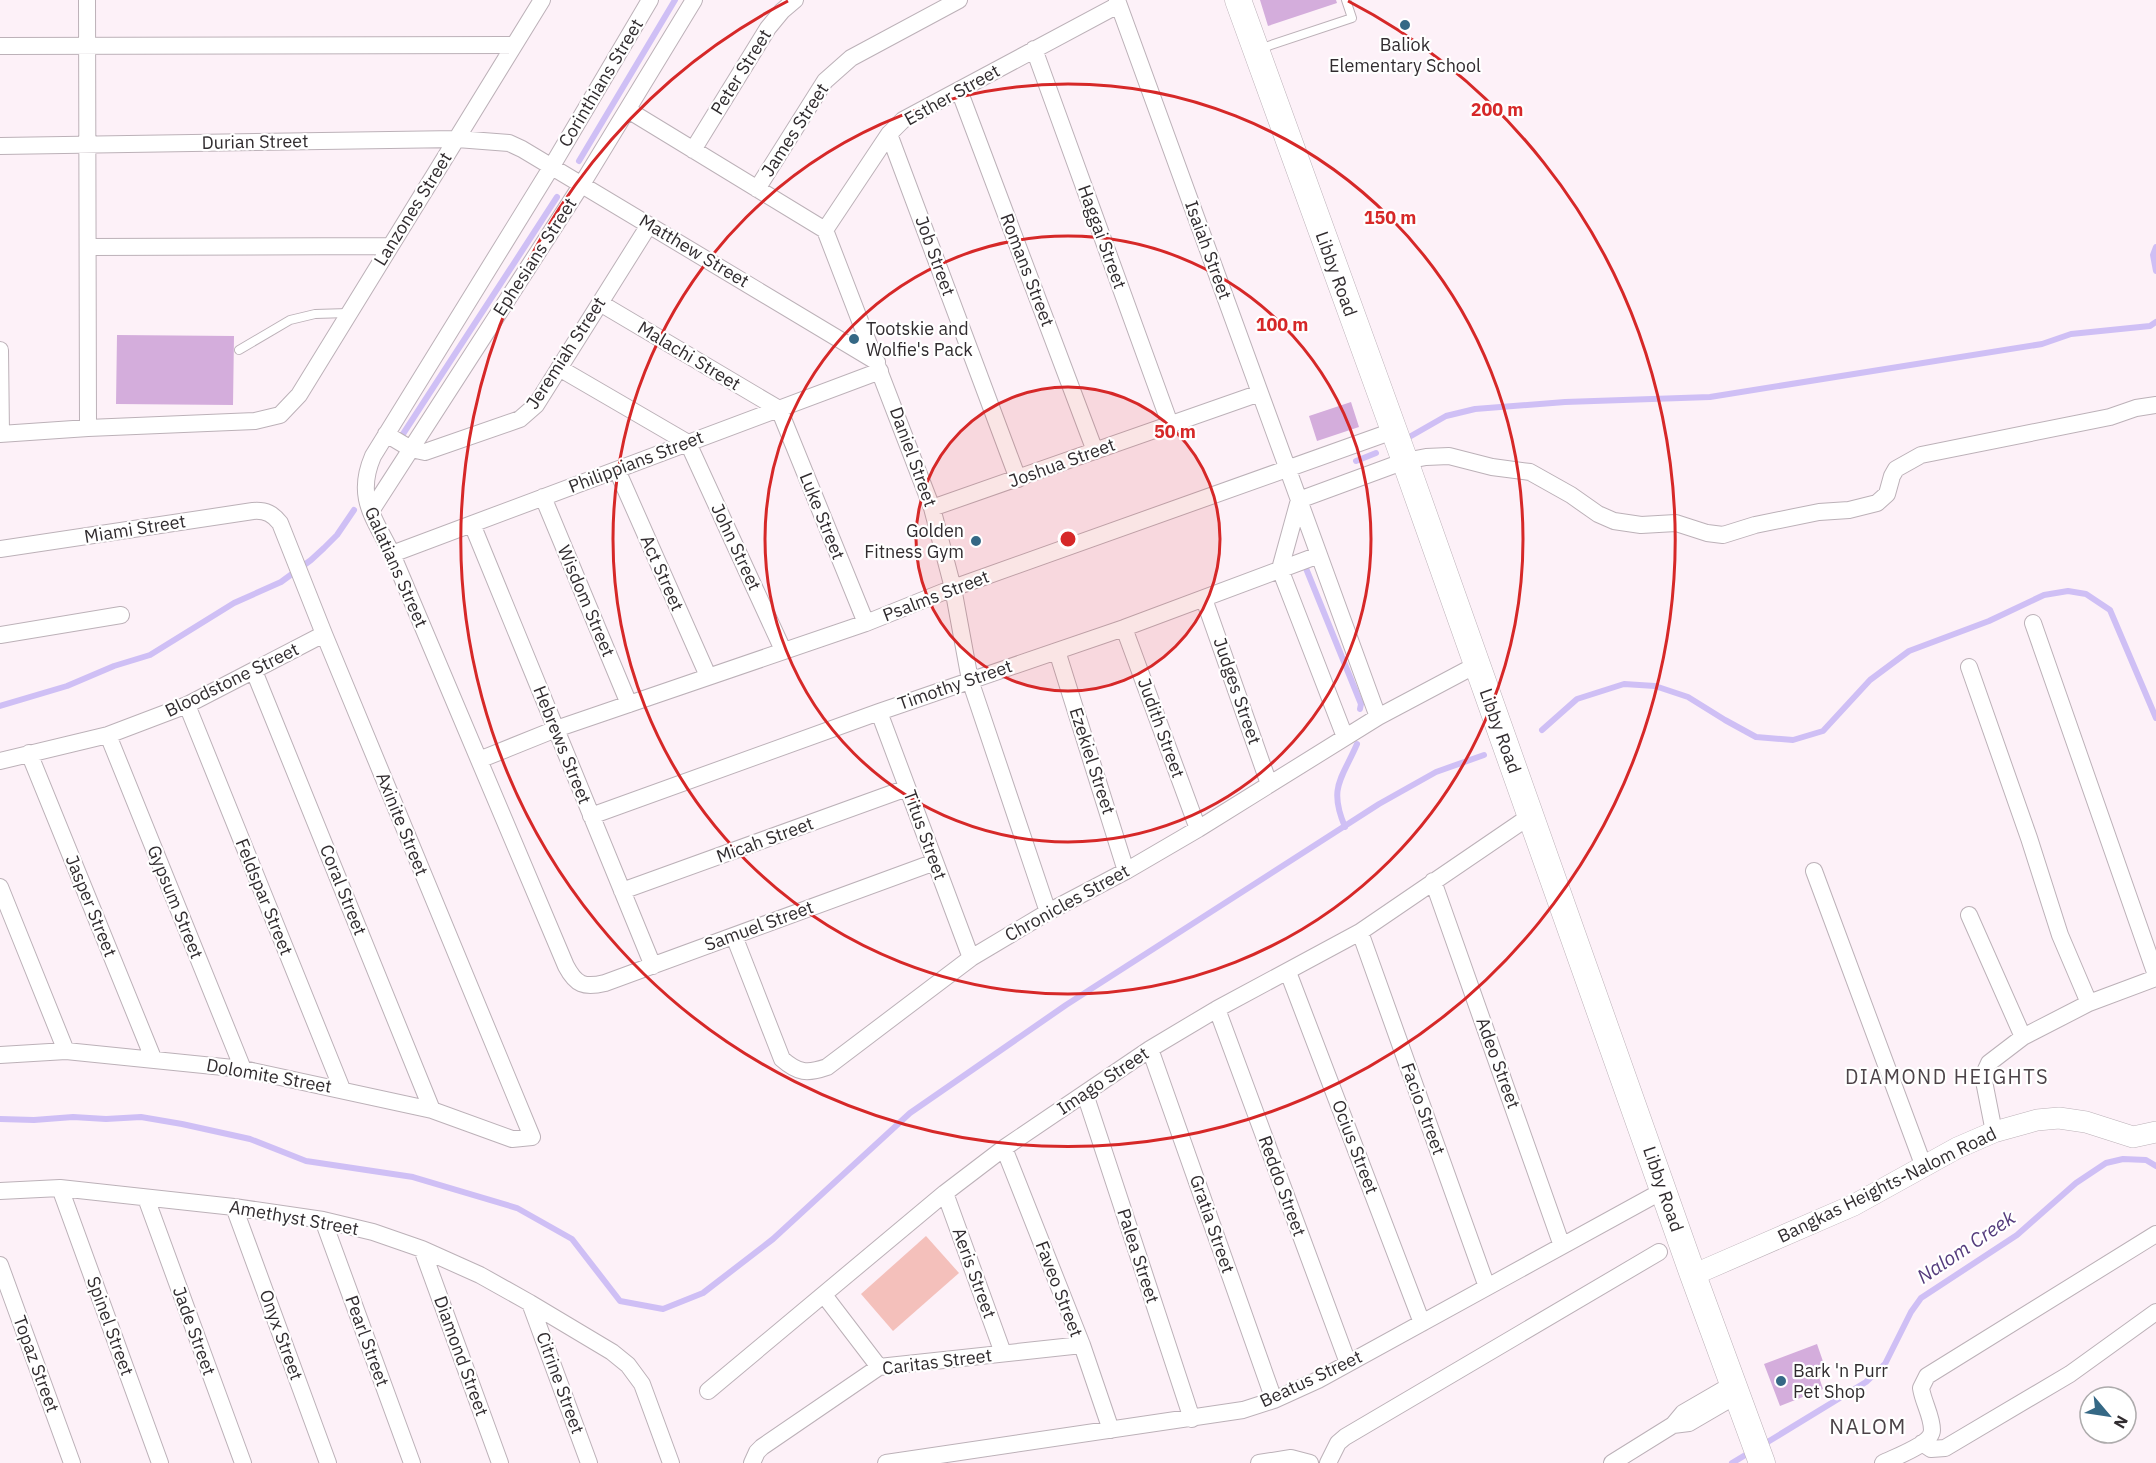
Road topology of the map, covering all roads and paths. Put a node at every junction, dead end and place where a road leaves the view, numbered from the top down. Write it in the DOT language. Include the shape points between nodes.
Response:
graph roads {
  1 [pos="87,0"];
  2 [pos="542,0"];
  3 [pos="650,0"];
  4 [pos="694,0"];
  5 [pos="795,0"];
  6 [pos="959,0"];
  7 [pos="1238,0"];
  8 [pos="1346,0"];
  9 [pos="1117,2"];
  10 [pos="514,45"];
  11 [pos="0,46"];
  12 [pos="87,46"];
  13 [pos="1034,49"];
  14 [pos="1256,50"];
  15 [pos="959,90"];
  16 [pos="628,110"];
  17 [pos="889,134"];
  18 [pos="457,139"];
  19 [pos="509,143"];
  20 [pos="87,145"];
  21 [pos="0,146"];
  22 [pos="693,150"];
  23 [pos="552,166"];
  24 [pos="582,184"];
  25 [pos="757,189"];
  26 [pos="649,225"];
  27 [pos="825,230"];
  28 [pos="390,246"];
  29 [pos="88,247"];
  30 [pos="600,303"];
  31 [pos="349,313"];
  32 [pos="0,350"];
  33 [pos="239,350"];
  34 [pos="879,366"];
  35 [pos="559,368"];
  36 [pos="1260,393"];
  37 [pos="2156,405"];
  38 [pos="779,409"];
  39 [pos="1170,424"];
  40 [pos="88,428"];
  41 [pos="1393,431"];
  42 [pos="1,434"];
  43 [pos="387,434"];
  44 [pos="688,443"];
  45 [pos="411,448"];
  46 [pos="1095,451"];
  47 [pos="1405,461"];
  48 [pos="616,470"];
  49 [pos="1288,470"];
  50 [pos="1018,478"];
  51 [pos="543,497"];
  52 [pos="1299,500"];
  53 [pos="932,508"];
  54 [pos="371,511"];
  55 [pos="270,513"];
  56 [pos="472,524"];
  57 [pos="0,549"];
  58 [pos="392,554"];
  59 [pos="1318,555"];
  60 [pos="1280,569"];
  61 [pos="953,588"];
  62 [pos="1204,599"];
  63 [pos="121,615"];
  64 [pos="866,623"];
  65 [pos="2033,623"];
  66 [pos="1124,628"];
  67 [pos="324,634"];
  68 [pos="0,635"];
  69 [pos="783,650"];
  70 [pos="1057,651"];
  71 [pos="1476,665"];
  72 [pos="1969,667"];
  73 [pos="254,670"];
  74 [pos="708,676"];
  75 [pos="970,680"];
  76 [pos="629,704"];
  77 [pos="187,705"];
  78 [pos="879,712"];
  79 [pos="1378,717"];
  80 [pos="556,729"];
  81 [pos="108,735"];
  82 [pos="1345,736"];
  83 [pos="29,753"];
  84 [pos="479,760"];
  85 [pos="0,761"];
  86 [pos="1269,784"];
  87 [pos="907,788"];
  88 [pos="591,816"];
  89 [pos="1530,816"];
  90 [pos="1198,829"];
  91 [pos="935,862"];
  92 [pos="1126,871"];
  93 [pos="1814,871"];
  94 [pos="1433,880"];
  95 [pos="0,887"];
  96 [pos="622,891"];
  97 [pos="1048,912"];
  98 [pos="1969,915"];
  99 [pos="1360,932"];
  100 [pos="734,936"];
  101 [pos="971,958"];
  102 [pos="653,966"];
  103 [pos="1288,972"];
  104 [pos="2156,976"];
  105 [pos="582,984"];
  106 [pos="2089,1003"];
  107 [pos="1217,1009"];
  108 [pos="2023,1038"];
  109 [pos="1150,1049"];
  110 [pos="66,1051"];
  111 [pos="0,1055"];
  112 [pos="153,1058"];
  113 [pos="243,1069"];
  114 [pos="342,1089"];
  115 [pos="1084,1094"];
  116 [pos="432,1110"];
  117 [pos="1994,1132"];
  118 [pos="2156,1132"];
  119 [pos="532,1137"];
  120 [pos="1004,1148"];
  121 [pos="1924,1167"];
  122 [pos="60,1188"];
  123 [pos="1664,1190"];
  124 [pos="0,1191"];
  125 [pos="945,1193"];
  126 [pos="146,1198"];
  127 [pos="234,1207"];
  128 [pos="323,1220"];
  129 [pos="2156,1234"];
  130 [pos="1562,1246"];
  131 [pos="422,1249"];
  132 [pos="1659,1252"];
  133 [pos="0,1265"];
  134 [pos="1693,1275"];
  135 [pos="1487,1287"];
  136 [pos="824,1295"];
  137 [pos="531,1303"];
  138 [pos="2156,1312"];
  139 [pos="1422,1323"];
  140 [pos="1082,1345"];
  141 [pos="1003,1353"];
  142 [pos="1348,1364"];
  143 [pos="879,1367"];
  144 [pos="1735,1389"];
  145 [pos="708,1391"];
  146 [pos="1274,1400"];
  147 [pos="1192,1419"];
  148 [pos="1111,1430"];
  149 [pos="1922,1443"];
  150 [pos="72,1463"];
  151 [pos="160,1463"];
  152 [pos="243,1463"];
  153 [pos="328,1463"];
  154 [pos="412,1463"];
  155 [pos="500,1463"];
  156 [pos="589,1463"];
  157 [pos="671,1463"];
  158 [pos="752,1463"];
  159 [pos="886,1463"];
  160 [pos="1259,1463"];
  161 [pos="1310,1463"];
  162 [pos="1328,1463"];
  163 [pos="1612,1463"];
  164 [pos="1761,1463"];
  165 [pos="1883,1463"];
  1 -- 12 [label="street"];
  2 -- 10 [label="street, Lanzones Street"];
  3 -- 23 [label="street, Corinthians Street"];
  4 -- 16 [label="street, Ephesians Street"];
  5 -- 22 [label="street, Peter Street" via="768,28"];
  6 -- 25 [label="street, James Street" via="840,66 825,81"];
  7 -- 14 [label="main road, Libby Road"];
  8 -- 14 [label="lane" via="1352,18"];
  9 -- 13 [label="street, Esther Street"];
  9 -- 36 [label="street, Isaiah Street"];
  10 -- 12 [label="street"];
  10 -- 18 [label="street, Lanzones Street"];
  11 -- 12 [label="street"];
  12 -- 20 [label="street"];
  13 -- 15 [label="street, Esther Street"];
  13 -- 39 [label="street, Haggai Street"];
  14 -- 41 [label="main road, Libby Road"];
  15 -- 17 [label="street, Esther Street" via="909,117"];
  15 -- 46 [label="street, Romans Street"];
  16 -- 22 [label="street"];
  16 -- 24 [label="street, Ephesians Street"];
  17 -- 27 [label="street, Esther Street"];
  17 -- 50 [label="street, Job Street"];
  18 -- 19 [label="street, Durian Street"];
  18 -- 20 [label="street, Durian Street"];
  18 -- 28 [label="street, Lanzones Street"];
  19 -- 23 [label="street, Matthew Street"];
  20 -- 21 [label="street, Durian Street"];
  20 -- 29 [label="street"];
  22 -- 25 [label="street"];
  23 -- 24 [label="street, Matthew Street"];
  23 -- 43 [label="street, Galatians Street"];
  24 -- 26 [label="street, Matthew Street"];
  24 -- 45 [label="street, Ephesians Street"];
  25 -- 27 [label="street"];
  26 -- 30 [label="street, Jeremiah Street"];
  26 -- 34 [label="street, Matthew Street"];
  27 -- 34 [label="street, Daniel Street"];
  28 -- 29 [label="street"];
  28 -- 31 [label="street, Lanzones Street"];
  29 -- 40 [label="street"];
  30 -- 35 [label="street, Jeremiah Street"];
  30 -- 38 [label="street, Malachi Street"];
  31 -- 33 [label="lane" via="315,314 290,320"];
  31 -- 40 [label="street, Lanzones Street" via="299,394 280,415 255,422"];
  32 -- 42 [label="street"];
  34 -- 38 [label="street, Philippians Street"];
  34 -- 53 [label="street, Daniel Street"];
  35 -- 44 [label="street"];
  35 -- 45 [label="street, Jeremiah Street" via="536,405 520,419 426,453"];
  36 -- 39 [label="street, Joshua Street"];
  36 -- 49 [label="street, Isaiah Street"];
  37 -- 47 [label="street" via="1921,455 1896,469 1887,495 1877,503 1755,525 1723,535 1676,523 1641,525 1607,519 1530,472 1449,456"];
  38 -- 44 [label="street, Philippians Street"];
  38 -- 64 [label="street, Luke Street"];
  39 -- 46 [label="street, Joshua Street"];
  40 -- 42 [label="street"];
  41 -- 47 [label="main road, Libby Road"];
  41 -- 49 [label="street, Psalms Street"];
  43 -- 45 [label="street, Jeremiah Street"];
  43 -- 54 [label="street, Galatians Street" via="373,456 365,482"];
  44 -- 48 [label="street, Philippians Street"];
  44 -- 69 [label="street, John Street"];
  45 -- 54 [label="street, Ephesians Street"];
  46 -- 50 [label="street, Joshua Street"];
  47 -- 52 [label="street"];
  47 -- 71 [label="main road, Libby Road"];
  48 -- 51 [label="street, Philippians Street"];
  48 -- 74 [label="street, Act Street"];
  49 -- 52 [label="street, Isaiah Street"];
  49 -- 61 [label="street, Psalms Street"];
  50 -- 53 [label="street, Joshua Street"];
  51 -- 56 [label="street, Philippians Street"];
  51 -- 76 [label="street, Wisdom Street"];
  52 -- 59 [label="street, Isaiah Street"];
  52 -- 60 [label="street"];
  53 -- 61 [label="street, Daniel Street"];
  54 -- 58 [label="street, Galatians Street"];
  55 -- 57 [label="street, Miami Street" via="253,511"];
  55 -- 67 [label="street, Axinite Street" via="280,523"];
  56 -- 58 [label="street, Philippians Street"];
  56 -- 80 [label="street, Hebrews Street"];
  58 -- 84 [label="street, Galatians Street"];
  59 -- 60 [label="street, Timothy Street"];
  59 -- 79 [label="street, Isaiah Street"];
  60 -- 62 [label="street, Timothy Street"];
  60 -- 82 [label="street"];
  61 -- 64 [label="street, Psalms Street"];
  61 -- 75 [label="street, Daniel Street"];
  62 -- 66 [label="street, Timothy Street"];
  62 -- 86 [label="street, Judges Street"];
  63 -- 68 [label="street"];
  64 -- 69 [label="street, Psalms Street"];
  65 -- 104 [label="street"];
  66 -- 70 [label="street, Timothy Street"];
  66 -- 90 [label="street, Judith Street"];
  67 -- 73 [label="street, Bloodstone Street"];
  67 -- 119 [label="street, Axinite Street"];
  69 -- 74 [label="street, Psalms Street"];
  70 -- 75 [label="street, Timothy Street"];
  70 -- 92 [label="street, Ezekiel Street"];
  71 -- 79 [label="street, Chronicles Street"];
  71 -- 89 [label="main road, Libby Road"];
  72 -- 106 [label="street" via="2060,935"];
  73 -- 77 [label="street, Bloodstone Street"];
  73 -- 116 [label="street, Coral Street"];
  74 -- 76 [label="street, Psalms Street"];
  75 -- 78 [label="street, Timothy Street"];
  75 -- 97 [label="street, Daniel Street"];
  76 -- 80 [label="street, Psalms Street"];
  77 -- 81 [label="street, Bloodstone Street"];
  77 -- 114 [label="street, Feldspar Street"];
  78 -- 87 [label="street, Titus Street"];
  78 -- 88 [label="street, Timothy Street"];
  79 -- 82 [label="street, Chronicles Street"];
  80 -- 84 [label="street, Psalms Street"];
  80 -- 88 [label="street, Hebrews Street"];
  81 -- 83 [label="street, Bloodstone Street"];
  81 -- 113 [label="street, Gypsum Street"];
  82 -- 86 [label="street, Chronicles Street"];
  83 -- 85 [label="street, Bloodstone Street"];
  83 -- 112 [label="street, Jasper Street"];
  84 -- 105 [label="street, Galatians Street" via="566,966"];
  86 -- 90 [label="street, Chronicles Street"];
  87 -- 91 [label="street, Titus Street"];
  87 -- 96 [label="street, Micah Street"];
  88 -- 96 [label="street, Hebrews Street"];
  89 -- 94 [label="street, Imago Street"];
  89 -- 123 [label="main road, Libby Road"];
  90 -- 92 [label="street, Chronicles Street"];
  91 -- 100 [label="street, Samuel Street"];
  91 -- 101 [label="street, Titus Street"];
  92 -- 97 [label="street, Chronicles Street"];
  93 -- 121 [label="street"];
  94 -- 99 [label="street, Imago Street"];
  94 -- 130 [label="street, Adeo Street"];
  95 -- 110 [label="street"];
  96 -- 102 [label="street, Hebrews Street"];
  97 -- 101 [label="street, Chronicles Street"];
  98 -- 108 [label="street"];
  99 -- 103 [label="street, Imago Street"];
  99 -- 135 [label="street, Facio Street"];
  100 -- 101 [label="street, Chronicles Street" via="782,1059 791,1067 812,1072 836,1061"];
  100 -- 102 [label="street, Samuel Street"];
  102 -- 105 [label="street, Samuel Street" via="605,983"];
  103 -- 107 [label="street, Imago Street"];
  103 -- 139 [label="street, Ocius Street"];
  104 -- 106 [label="street"];
  106 -- 108 [label="street"];
  107 -- 109 [label="street, Imago Street"];
  107 -- 142 [label="street, Reddo Street"];
  108 -- 117 [label="street" via="1984,1071"];
  109 -- 115 [label="street, Imago Street"];
  109 -- 146 [label="street, Gratia Street"];
  110 -- 111 [label="street, Dolomite Street"];
  110 -- 112 [label="street, Dolomite Street"];
  112 -- 113 [label="street, Dolomite Street"];
  113 -- 114 [label="street, Dolomite Street"];
  114 -- 116 [label="street, Dolomite Street"];
  115 -- 120 [label="street, Imago Street"];
  115 -- 147 [label="street, Palea Street"];
  116 -- 119 [label="street, Dolomite Street" via="512,1139"];
  117 -- 118 [label="street, Bangkas Heights-Nalom Road" via="2060,1118 2133,1137"];
  117 -- 121 [label="street, Bangkas Heights-Nalom Road"];
  120 -- 125 [label="street, Imago Street"];
  120 -- 140 [label="street, Faveo Street"];
  121 -- 134 [label="street, Bangkas Heights-Nalom Road" via="1854,1205"];
  122 -- 124 [label="street, Amethyst Street"];
  122 -- 126 [label="street, Amethyst Street"];
  122 -- 151 [label="street, Spinel Street"];
  123 -- 130 [label="street, Beatus Street"];
  123 -- 134 [label="main road, Libby Road"];
  125 -- 136 [label="street, Imago Street"];
  125 -- 141 [label="street, Aeris Street"];
  126 -- 127 [label="street, Amethyst Street"];
  126 -- 152 [label="street, Jade Street"];
  127 -- 128 [label="street, Amethyst Street"];
  127 -- 153 [label="street, Onyx Street"];
  128 -- 131 [label="street, Amethyst Street"];
  128 -- 154 [label="street, Pearl Street"];
  129 -- 149 [label="street" via="1927,1376 1921,1388 1932,1429 1929,1439"];
  130 -- 135 [label="street, Beatus Street"];
  131 -- 137 [label="street, Amethyst Street"];
  131 -- 155 [label="street, Diamond Street"];
  132 -- 162 [label="street" via="1345,1437"];
  133 -- 150 [label="street, Topaz Street"];
  134 -- 144 [label="main road, Libby Road"];
  135 -- 139 [label="street, Beatus Street"];
  136 -- 143 [label="street"];
  136 -- 145 [label="street, Imago Street"];
  137 -- 156 [label="street, Citrine Street"];
  137 -- 157 [label="street, Amethyst Street" via="628,1365 642,1384"];
  138 -- 149 [label="street" via="2070,1374 1945,1448 1931,1449"];
  139 -- 142 [label="street, Beatus Street"];
  140 -- 141 [label="street, Caritas Street"];
  140 -- 148 [label="street, Faveo Street"];
  141 -- 143 [label="street, Caritas Street"];
  142 -- 146 [label="street, Beatus Street"];
  143 -- 158 [label="street, Caritas Street" via="762,1447"];
  144 -- 163 [label="street" via="1683,1413 1673,1425"];
  144 -- 164 [label="main road, Libby Road"];
  146 -- 147 [label="street, Beatus Street"];
  147 -- 148 [label="street, Beatus Street"];
  148 -- 159 [label="street, Beatus Street"];
  149 -- 165 [label="street"];
  160 -- 161 [label="street" via="1291,1458"];
}
